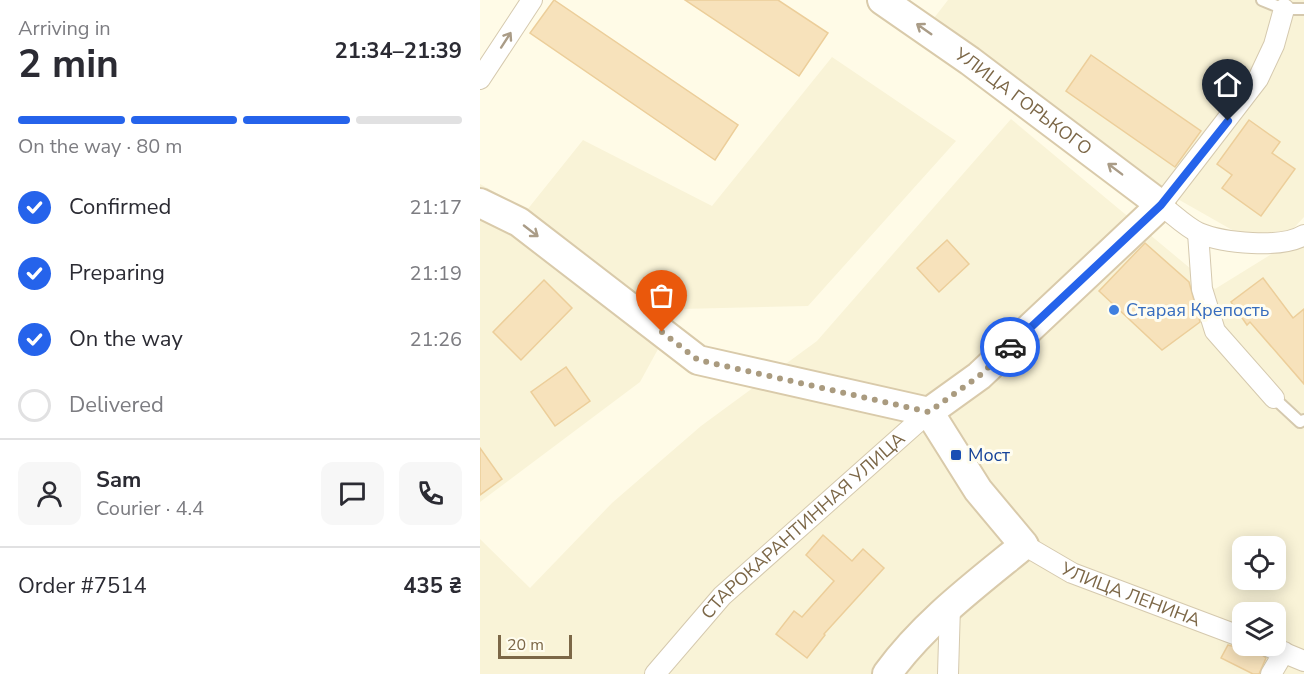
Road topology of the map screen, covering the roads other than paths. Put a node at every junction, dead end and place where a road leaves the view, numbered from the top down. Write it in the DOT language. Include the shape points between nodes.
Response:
graph roads {
  1 [pos="532,0"];
  2 [pos="882,0"];
  3 [pos="1262,0"];
  4 [pos="1294,9"];
  5 [pos="480,79"];
  6 [pos="480,203"];
  7 [pos="1161,205"];
  8 [pos="1198,233"];
  9 [pos="1304,235"];
  10 [pos="1274,398"];
  11 [pos="929,412"];
  12 [pos="1304,420"];
  13 [pos="1024,545"];
  14 [pos="950,606"];
  15 [pos="1232,633"];
  16 [pos="1286,653"];
  17 [pos="1282,656"];
  18 [pos="1304,661"];
  19 [pos="655,674"];
  20 [pos="887,674"];
  21 [pos="948,674"];
  22 [pos="1271,674"];
  5 -- 1 [label="street, one-way"];
  7 -- 2 [label="main road, УЛИЦА ГОРЬКОГО, one-way"];
  3 -- 4 [label="lane"];
  4 -- 7 [label="street, СТАРОКАРАНТИННАЯ УЛИЦА" via="1258,79"];
  6 -- 11 [label="main road, one-way" via="519,222 698,360"];
  7 -- 8 [label="street"];
  7 -- 11 [label="main road, СТАРОКАРАНТИННАЯ УЛИЦА" via="979,376"];
  8 -- 9 [label="street" via="1262,243 1295,240"];
  8 -- 10 [label="street" via="1202,289 1215,331"];
  10 -- 12 [label="lane" via="1300,422"];
  11 -- 13 [label="main road" via="978,490"];
  11 -- 19 [label="street, СТАРОКАРАНТИННАЯ УЛИЦА" via="722,596"];
  13 -- 14 [label="main road"];
  13 -- 15 [label="street, УЛИЦА ЛЕНИНА" via="1072,573"];
  14 -- 20 [label="main road" via="906,649"];
  14 -- 21 [label="street"];
  16 -- 18 [label="street"];
  17 -- 22 [label="street"];
}
